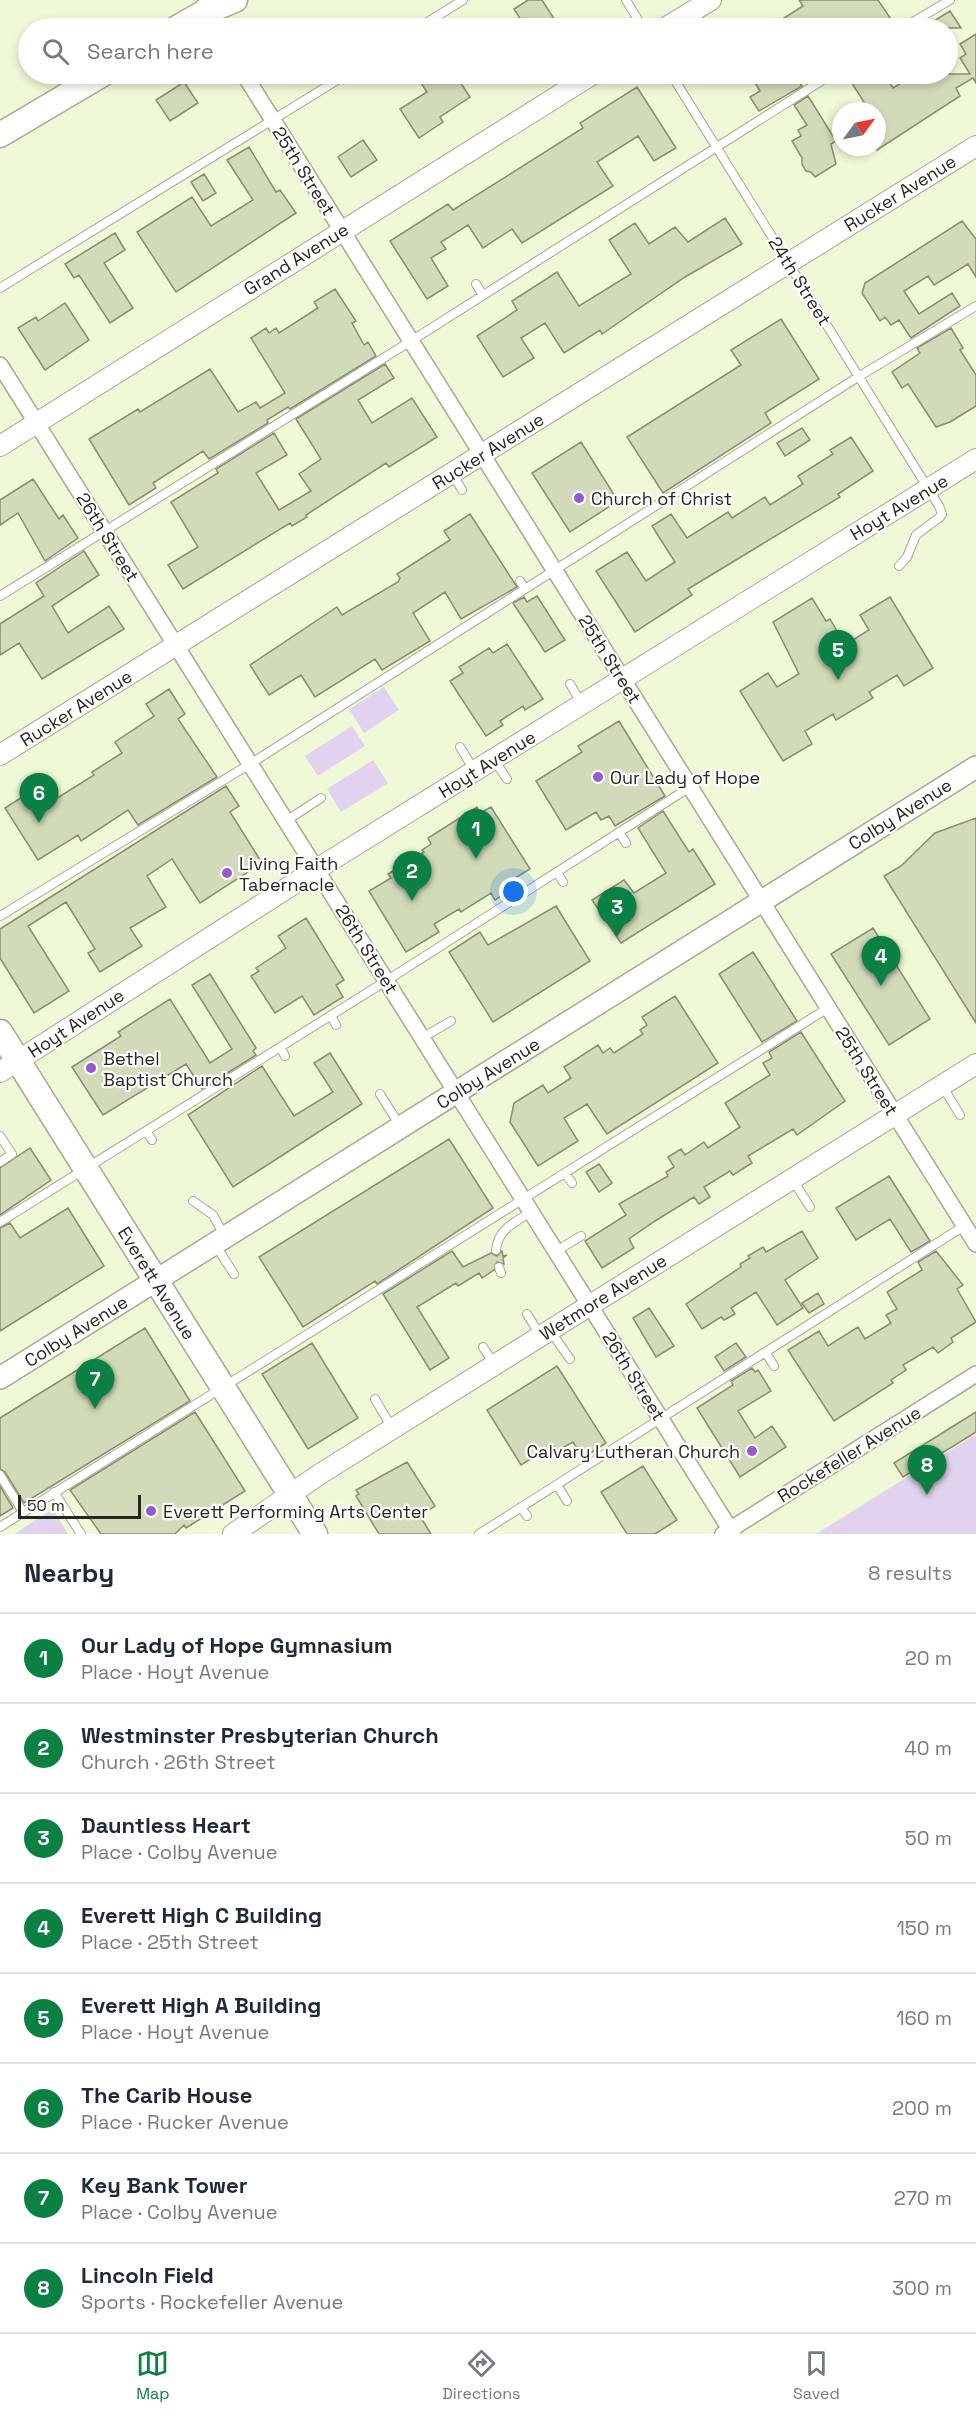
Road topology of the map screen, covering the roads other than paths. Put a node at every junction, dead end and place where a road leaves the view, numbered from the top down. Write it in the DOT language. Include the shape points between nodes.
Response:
graph roads {
  1 [pos="235,0"];
  2 [pos="463,0"];
  3 [pos="626,0"];
  4 [pos="711,0"];
  5 [pos="950,0"];
  6 [pos="208,13"];
  7 [pos="434,18"];
  8 [pos="637,18"];
  9 [pos="681,18"];
  10 [pos="920,18"];
  11 [pos="86,84"];
  12 [pos="250,84"];
  13 [pos="331,84"];
  14 [pos="577,84"];
  15 [pos="677,84"];
  16 [pos="816,84"];
  17 [pos="273,120"];
  18 [pos="0,135"];
  19 [pos="976,146"];
  20 [pos="716,147"];
  21 [pos="342,231"];
  22 [pos="789,263"];
  23 [pos="476,284"];
  24 [pos="0,288"];
  25 [pos="483,295"];
  26 [pos="976,306"];
  27 [pos="411,340"];
  28 [pos="0,365"];
  29 [pos="858,377"];
  30 [pos="36,423"];
  31 [pos="0,446"];
  32 [pos="482,454"];
  33 [pos="976,459"];
  34 [pos="928,490"];
  35 [pos="105,531"];
  36 [pos="899,566"];
  37 [pos="554,570"];
  38 [pos="0,596"];
  39 [pos="177,646"];
  40 [pos="623,680"];
  41 [pos="570,684"];
  42 [pos="582,705"];
  43 [pos="460,747"];
  44 [pos="0,755"];
  45 [pos="494,760"];
  46 [pos="250,764"];
  47 [pos="976,767"];
  48 [pos="475,772"];
  49 [pos="507,779"];
  50 [pos="690,787"];
  51 [pos="321,798"];
  52 [pos="286,821"];
  53 [pos="619,832"];
  54 [pos="626,843"];
  55 [pos="556,860"];
  56 [pos="317,869"];
  57 [pos="559,871"];
  58 [pos="563,882"];
  59 [pos="761,900"];
  60 [pos="0,916"];
  61 [pos="386,981"];
  62 [pos="828,1008"];
  63 [pos="331,1016"];
  64 [pos="451,1021"];
  65 [pos="336,1025"];
  66 [pos="0,1032"];
  67 [pos="422,1038"];
  68 [pos="280,1047"];
  69 [pos="285,1056"];
  70 [pos="976,1064"];
  71 [pos="9,1066"];
  72 [pos="942,1086"];
  73 [pos="457,1093"];
  74 [pos="380,1094"];
  75 [pos="895,1115"];
  76 [pos="960,1115"];
  77 [pos="401,1128"];
  78 [pos="146,1131"];
  79 [pos="0,1136"];
  80 [pos="152,1140"];
  81 [pos="0,1162"];
  82 [pos="86,1168"];
  83 [pos="565,1173"];
  84 [pos="792,1179"];
  85 [pos="572,1183"];
  86 [pos="193,1201"];
  87 [pos="527,1206"];
  88 [pos="810,1208"];
  89 [pos="0,1222"];
  90 [pos="964,1226"];
  91 [pos="581,1236"];
  92 [pos="220,1241"];
  93 [pos="976,1244"];
  94 [pos="496,1250"];
  95 [pos="556,1251"];
  96 [pos="234,1274"];
  97 [pos="156,1281"];
  98 [pos="856,1282"];
  99 [pos="862,1291"];
  100 [pos="590,1306"];
  101 [pos="527,1314"];
  102 [pos="327,1322"];
  103 [pos="332,1330"];
  104 [pos="546,1334"];
  105 [pos="483,1347"];
  106 [pos="766,1353"];
  107 [pos="570,1359"];
  108 [pos="494,1366"];
  109 [pos="774,1366"];
  110 [pos="976,1374"];
  111 [pos="0,1378"];
  112 [pos="222,1386"];
  113 [pos="375,1399"];
  114 [pos="662,1420"];
  115 [pos="393,1429"];
  116 [pos="619,1436"];
  117 [pos="624,1443"];
  118 [pos="0,1475"];
  119 [pos="557,1485"];
  120 [pos="54,1492"];
  121 [pos="290,1494"];
  122 [pos="567,1501"];
  123 [pos="521,1507"];
  124 [pos="23,1512"];
  125 [pos="527,1516"];
  126 [pos="0,1527"];
  127 [pos="728,1532"];
  128 [pos="81,1534"];
  129 [pos="233,1534"];
  130 [pos="315,1534"];
  131 [pos="479,1534"];
  1 -- 6 [label="main road"];
  2 -- 7 [label="lane"];
  3 -- 8 [label="lane"];
  4 -- 9 [label="street"];
  5 -- 10 [label="lane"];
  11 -- 18 [label="main road"];
  12 -- 17 [label="street, 25th Street"];
  13 -- 17 [label="lane"];
  14 -- 21 [label="street, Grand Avenue"];
  15 -- 20 [label="lane, 24th Street"];
  16 -- 20 [label="lane"];
  17 -- 21 [label="street, 25th Street"];
  17 -- 24 [label="lane"];
  19 -- 22 [label="street, Rucker Avenue"];
  20 -- 22 [label="lane, 24th Street"];
  20 -- 25 [label="lane" via="646,187"];
  21 -- 27 [label="street, 25th Street"];
  21 -- 30 [label="street, Grand Avenue"];
  22 -- 29 [label="lane, 24th Street"];
  22 -- 32 [label="street, Rucker Avenue"];
  23 -- 25 [label="lane"];
  25 -- 27 [label="lane"];
  26 -- 29 [label="lane"];
  27 -- 32 [label="street, 25th Street"];
  27 -- 35 [label="lane"];
  28 -- 30 [label="street, 26th Street"];
  29 -- 34 [label="lane, 24th Street"];
  29 -- 37 [label="lane" via="646,507"];
  30 -- 31 [label="street, Grand Avenue"];
  30 -- 35 [label="street, 26th Street"];
  32 -- 37 [label="street, 25th Street"];
  32 -- 39 [label="street, Rucker Avenue" via="457,482"];
  33 -- 34 [label="street, Hoyt Avenue"];
  34 -- 36 [label="lane, 24th Street" via="942,514 916,535"];
  34 -- 40 [label="street, Hoyt Avenue"];
  35 -- 38 [label="lane"];
  35 -- 39 [label="street, 26th Street"];
  37 -- 40 [label="street, 25th Street"];
  37 -- 46 [label="lane" via="522,585"];
  39 -- 44 [label="street, Rucker Avenue"];
  39 -- 46 [label="street, 26th Street"];
  40 -- 42 [label="street, Hoyt Avenue"];
  40 -- 50 [label="street, 25th Street"];
  41 -- 42 [label="lane"];
  42 -- 45 [label="street, Hoyt Avenue"];
  43 -- 48 [label="lane"];
  45 -- 48 [label="street, Hoyt Avenue"];
  45 -- 49 [label="lane"];
  46 -- 52 [label="street, 26th Street"];
  46 -- 60 [label="lane"];
  47 -- 59 [label="main road, Colby Avenue"];
  48 -- 56 [label="street, Hoyt Avenue"];
  50 -- 53 [label="lane"];
  50 -- 59 [label="street, 25th Street"];
  51 -- 52 [label="lane"];
  52 -- 56 [label="street, 26th Street"];
  53 -- 54 [label="lane"];
  53 -- 57 [label="lane"];
  55 -- 57 [label="lane"];
  56 -- 61 [label="street, 26th Street"];
  56 -- 71 [label="street, Hoyt Avenue"];
  57 -- 58 [label="lane"];
  57 -- 61 [label="lane"];
  59 -- 62 [label="street, 25th Street"];
  59 -- 73 [label="main road, Colby Avenue"];
  61 -- 63 [label="lane"];
  61 -- 67 [label="street, 26th Street"];
  62 -- 75 [label="street, 25th Street"];
  62 -- 83 [label="lane" via="739,1060"];
  63 -- 65 [label="lane"];
  63 -- 68 [label="lane"];
  64 -- 67 [label="lane"];
  66 -- 71 [label="main road, Everett Avenue"];
  67 -- 73 [label="street, 26th Street"];
  68 -- 69 [label="lane"];
  68 -- 78 [label="lane"];
  70 -- 72 [label="street, Wetmore Avenue"];
  71 -- 82 [label="main road, Everett Avenue"];
  72 -- 75 [label="street, Wetmore Avenue"];
  72 -- 76 [label="lane"];
  73 -- 77 [label="main road, Colby Avenue"];
  73 -- 87 [label="street, 26th Street"];
  74 -- 77 [label="lane"];
  75 -- 84 [label="street, Wetmore Avenue"];
  75 -- 90 [label="street, 25th Street"];
  77 -- 92 [label="main road, Colby Avenue"];
  78 -- 80 [label="lane"];
  78 -- 82 [label="lane"];
  79 -- 81 [label="lane" via="12,1154"];
  82 -- 89 [label="lane"];
  82 -- 97 [label="main road, Everett Avenue"];
  83 -- 85 [label="lane"];
  83 -- 87 [label="lane"];
  84 -- 88 [label="lane"];
  84 -- 100 [label="street, Wetmore Avenue"];
  86 -- 92 [label="lane" via="213,1215"];
  87 -- 94 [label="lane" via="503,1230"];
  87 -- 95 [label="street, 26th Street"];
  87 -- 102 [label="lane"];
  90 -- 93 [label="street, 25th Street"];
  90 -- 99 [label="lane"];
  91 -- 95 [label="lane"];
  92 -- 96 [label="lane"];
  92 -- 97 [label="main road, Colby Avenue"];
  95 -- 100 [label="street, 26th Street"];
  97 -- 111 [label="main road, Colby Avenue"];
  97 -- 112 [label="main road, Everett Avenue"];
  98 -- 99 [label="lane"];
  99 -- 106 [label="lane"];
  100 -- 104 [label="street, Wetmore Avenue"];
  100 -- 114 [label="street, 26th Street"];
  101 -- 104 [label="lane"];
  102 -- 103 [label="lane"];
  102 -- 112 [label="lane" via="279,1346"];
  104 -- 107 [label="lane"];
  104 -- 108 [label="street, Wetmore Avenue"];
  105 -- 108 [label="lane"];
  106 -- 109 [label="lane"];
  106 -- 114 [label="lane"];
  108 -- 115 [label="street, Wetmore Avenue"];
  110 -- 127 [label="street, Rockefeller Avenue"];
  112 -- 120 [label="lane"];
  112 -- 121 [label="main road, Everett Avenue"];
  113 -- 115 [label="lane"];
  114 -- 117 [label="lane"];
  114 -- 127 [label="street, 26th Street"];
  115 -- 121 [label="street, Wetmore Avenue"];
  116 -- 117 [label="lane"];
  117 -- 119 [label="lane"];
  118 -- 124 [label="lane"];
  119 -- 122 [label="lane"];
  119 -- 123 [label="lane"];
  120 -- 124 [label="lane"];
  120 -- 128 [label="lane"];
  121 -- 129 [label="street, Wetmore Avenue"];
  121 -- 130 [label="main road, Everett Avenue"];
  123 -- 125 [label="lane"];
  123 -- 131 [label="lane"];
  124 -- 126 [label="lane"];
}
